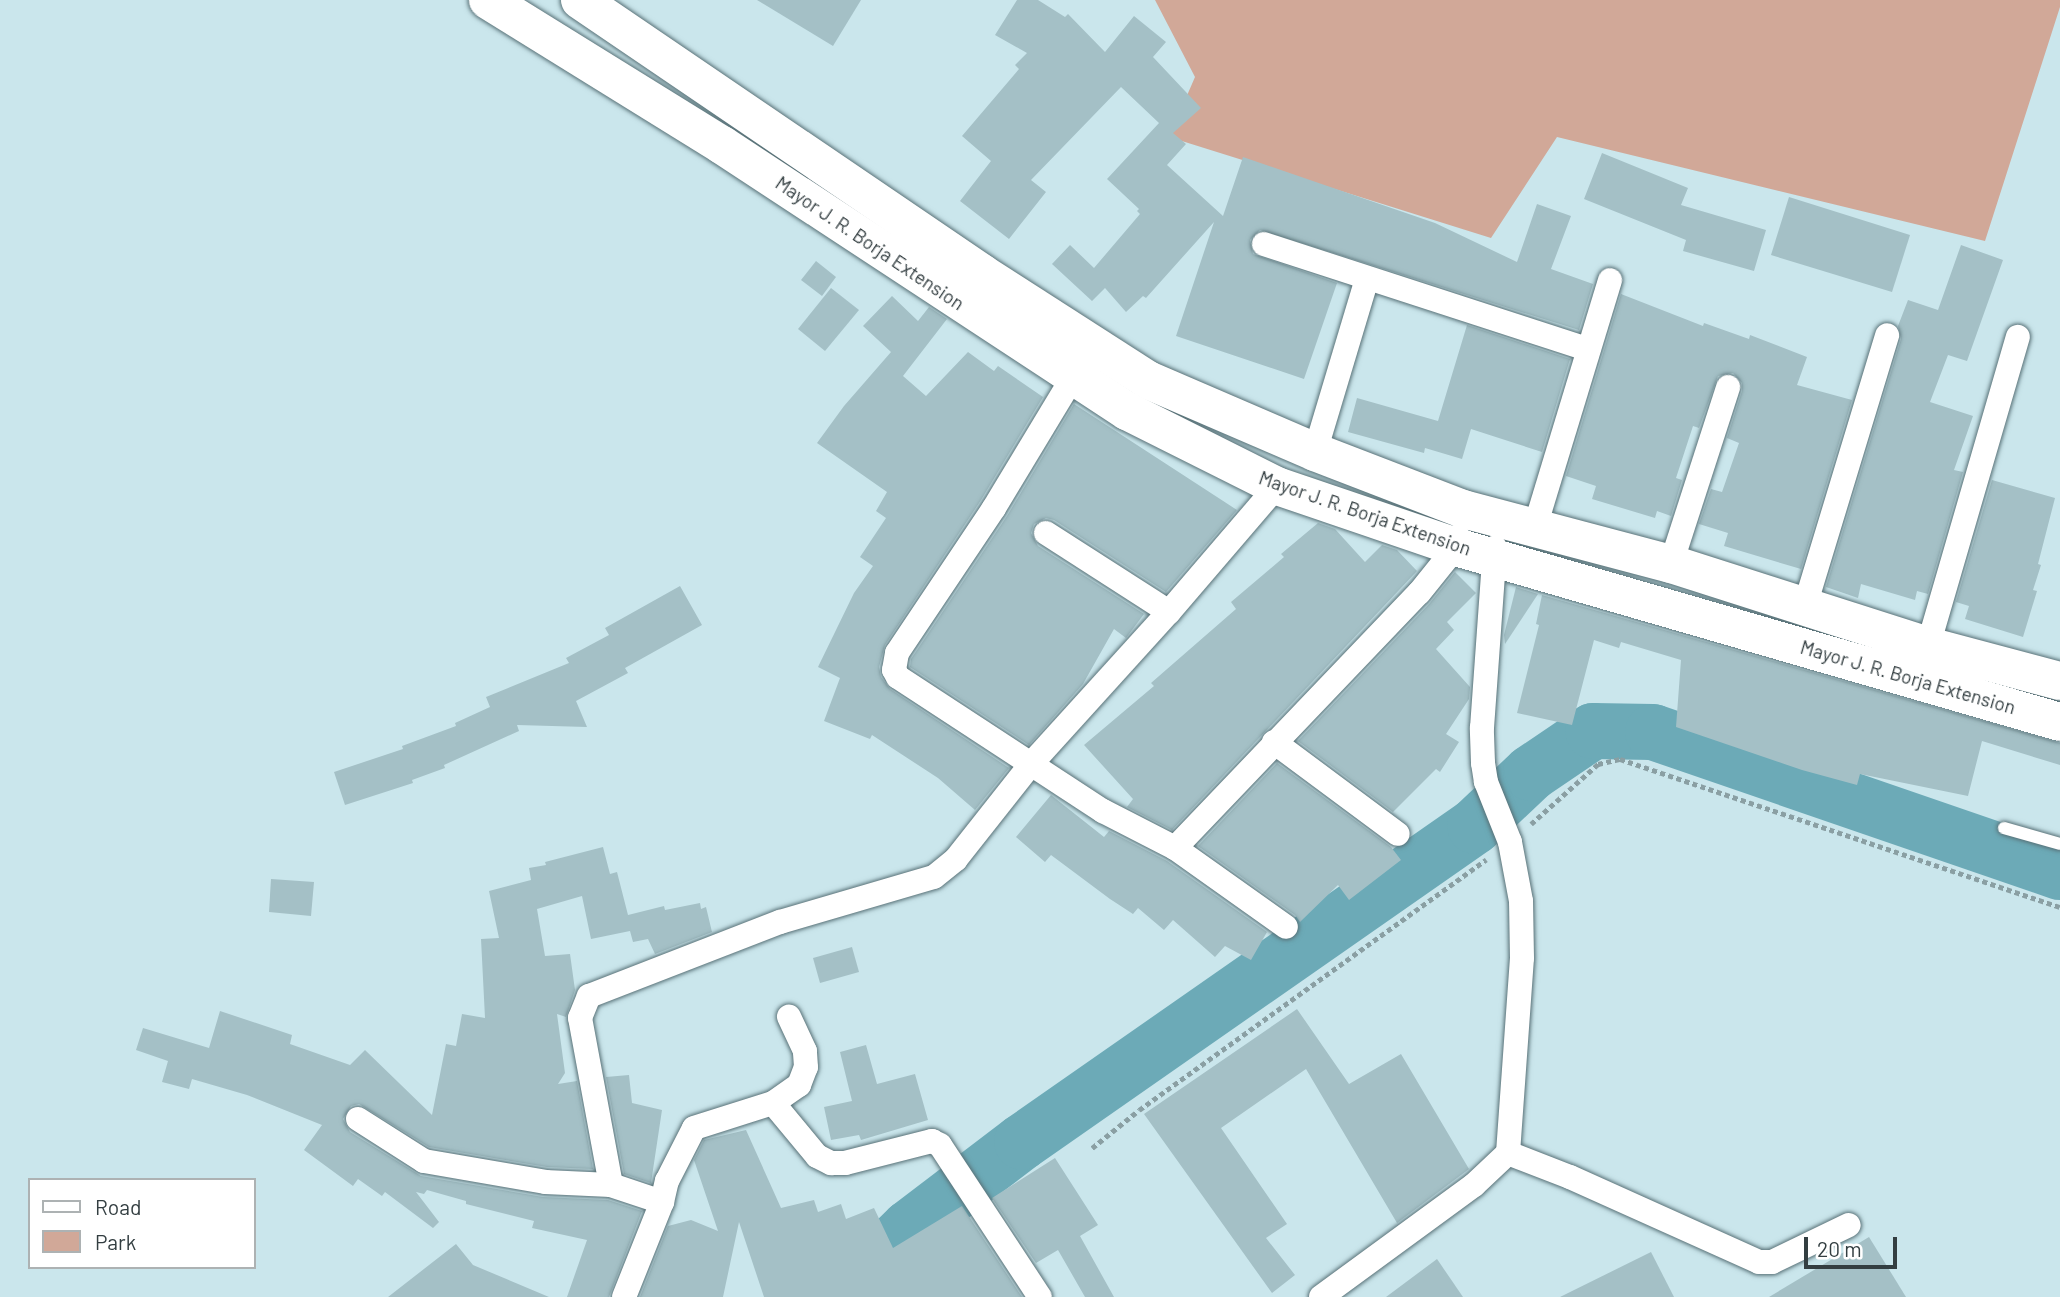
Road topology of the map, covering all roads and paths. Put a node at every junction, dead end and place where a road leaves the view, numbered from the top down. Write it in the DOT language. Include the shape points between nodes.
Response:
graph roads {
  1 [pos="580,0"];
  2 [pos="496,2"];
  3 [pos="1264,244"];
  4 [pos="1367,279"];
  5 [pos="1610,280"];
  6 [pos="1888,335"];
  7 [pos="2018,337"];
  8 [pos="1588,349"];
  9 [pos="1073,377"];
  10 [pos="1148,380"];
  11 [pos="1728,387"];
  12 [pos="1127,411"];
  13 [pos="1315,452"];
  14 [pos="1277,486"];
  15 [pos="1478,512"];
  16 [pos="1535,527"];
  17 [pos="1046,533"];
  18 [pos="1456,547"];
  19 [pos="1496,557"];
  20 [pos="1671,564"];
  21 [pos="1804,609"];
  22 [pos="1169,612"];
  23 [pos="1928,646"];
  24 [pos="2060,681"];
  25 [pos="1991,682"];
  26 [pos="2060,722"];
  27 [pos="1274,742"];
  28 [pos="1031,764"];
  29 [pos="2004,828"];
  30 [pos="1398,834"];
  31 [pos="1510,842"];
  32 [pos="2060,844"];
  33 [pos="1175,848"];
  34 [pos="2060,907"];
  35 [pos="1286,927"];
  36 [pos="789,1017"];
  37 [pos="773,1102"];
  38 [pos="358,1119"];
  39 [pos="1092,1148"];
  40 [pos="1508,1153"];
  41 [pos="611,1185"];
  42 [pos="662,1202"];
  43 [pos="1849,1225"];
  44 [pos="624,1297"];
  45 [pos="1040,1297"];
  46 [pos="1321,1297"];
  1 -- 10 [label="main road, Mayor J. R. Borja Extension"];
  2 -- 9 [label="main road, Mayor J. R. Borja Extension"];
  3 -- 4 [label="street"];
  4 -- 8 [label="street"];
  4 -- 13 [label="street"];
  5 -- 8 [label="street"];
  6 -- 21 [label="street"];
  7 -- 23 [label="street"];
  8 -- 16 [label="street"];
  9 -- 12 [label="main road, Mayor J. R. Borja Extension"];
  9 -- 28 [label="street" via="894,662 898,677"];
  10 -- 12 [label="main road"];
  10 -- 13 [label="main road, Mayor J. R. Borja Extension"];
  11 -- 20 [label="street"];
  12 -- 14 [label="main road, Mayor J. R. Borja Extension"];
  13 -- 15 [label="main road, Mayor J. R. Borja Extension"];
  14 -- 18 [label="main road, Mayor J. R. Borja Extension"];
  14 -- 22 [label="street"];
  15 -- 16 [label="main road, Mayor J. R. Borja Extension"];
  15 -- 18 [label="street"];
  15 -- 19 [label="street"];
  16 -- 20 [label="main road, Mayor J. R. Borja Extension"];
  17 -- 22 [label="street"];
  18 -- 19 [label="main road, Mayor J. R. Borja Extension"];
  18 -- 27 [label="street" via="1419,593"];
  19 -- 25 [label="main road, Mayor J. R. Borja Extension"];
  19 -- 31 [label="street" via="1482,728 1486,782"];
  20 -- 21 [label="main road, Mayor J. R. Borja Extension"];
  21 -- 23 [label="main road, Mayor J. R. Borja Extension"];
  22 -- 28 [label="street"];
  23 -- 25 [label="main road, Mayor J. R. Borja Extension"];
  24 -- 25 [label="main road, Mayor J. R. Borja Extension"];
  25 -- 26 [label="main road, Mayor J. R. Borja Extension"];
  27 -- 30 [label="street"];
  27 -- 33 [label="street"];
  28 -- 33 [label="street" via="1103,811"];
  28 -- 41 [label="street" via="956,859 934,877 780,922 589,996 580,1018"];
  29 -- 32 [label="lane"];
  31 -- 34 [label="path" via="1598,764 1620,759"];
  31 -- 39 [label="path"];
  31 -- 40 [label="street" via="1521,901 1522,958"];
  33 -- 35 [label="street"];
  36 -- 37 [label="street" via="805,1051 806,1067 799,1085"];
  37 -- 42 [label="street" via="694,1128 667,1181"];
  37 -- 45 [label="street" via="817,1156 831,1163 932,1141 940,1145"];
  38 -- 41 [label="street" via="424,1161 545,1182"];
  40 -- 43 [label="street" via="1759,1262 1772,1262"];
  40 -- 46 [label="street" via="1474,1185"];
  41 -- 42 [label="street"];
  42 -- 44 [label="street"];
}
